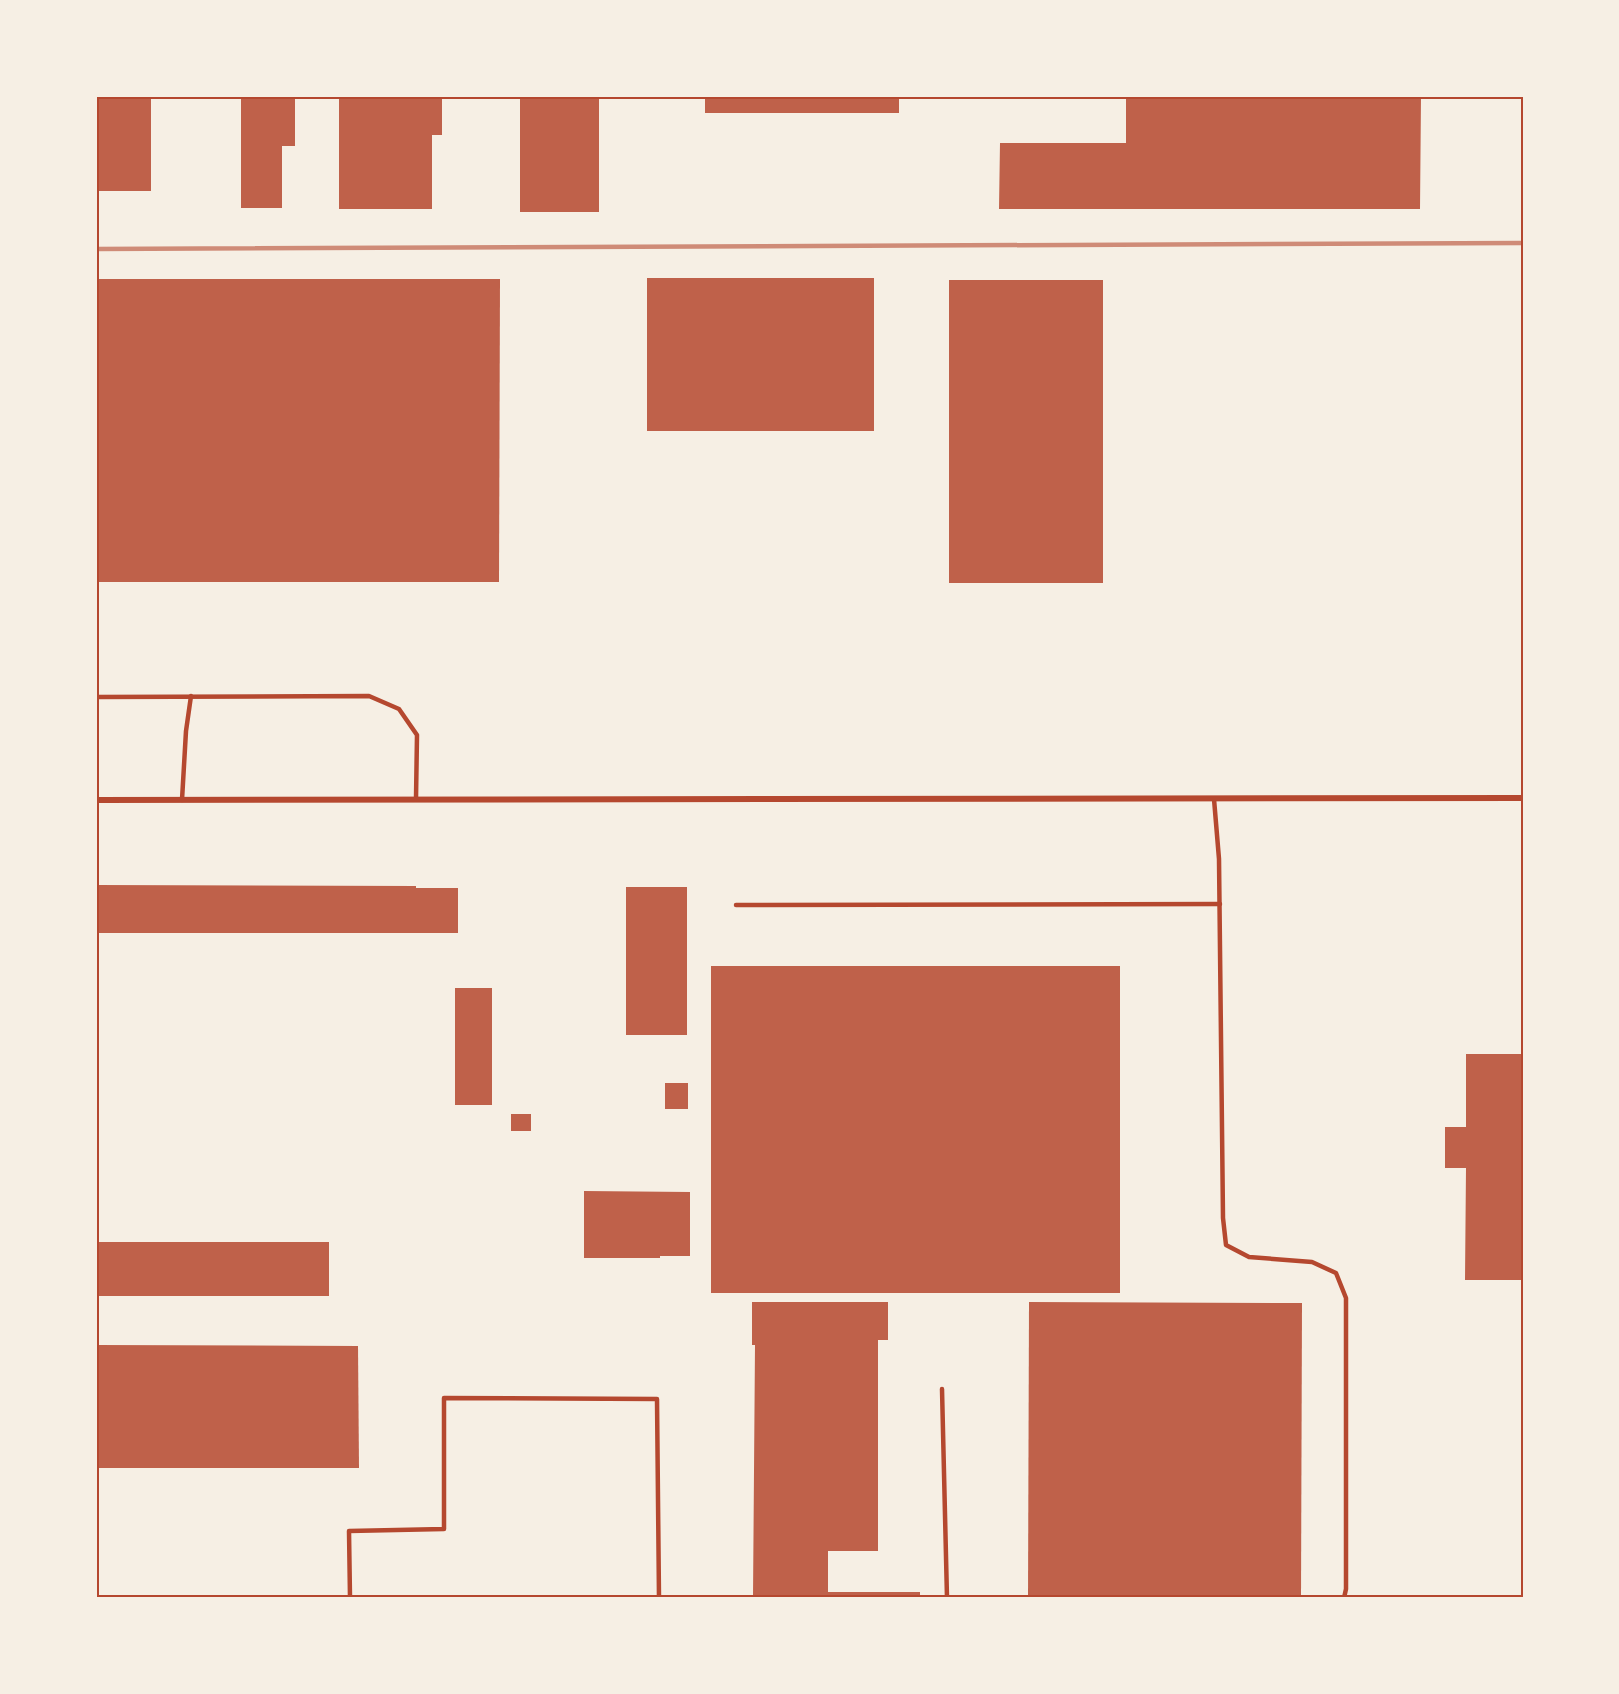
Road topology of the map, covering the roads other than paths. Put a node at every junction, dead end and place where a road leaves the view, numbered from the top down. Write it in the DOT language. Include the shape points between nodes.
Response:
graph roads {
  1 [pos="191,696"];
  2 [pos="96,697"];
  3 [pos="1523,798"];
  4 [pos="1214,799"];
  5 [pos="96,800"];
  6 [pos="182,800"];
  7 [pos="416,800"];
  8 [pos="1220,904"];
  9 [pos="736,905"];
  10 [pos="942,1389"];
  11 [pos="350,1598"];
  12 [pos="658,1598"];
  13 [pos="947,1598"];
  14 [pos="1344,1598"];
  1 -- 2 [label="lane"];
  1 -- 6 [label="lane"];
  1 -- 7 [label="lane" via="369,696 399,709 417,735"];
  3 -- 4 [label="street"];
  4 -- 7 [label="street"];
  4 -- 8 [label="lane"];
  5 -- 6 [label="street"];
  6 -- 7 [label="street"];
  8 -- 9 [label="lane"];
  8 -- 14 [label="lane" via="1226,1245 1249,1257 1312,1262 1336,1273 1346,1298"];
  10 -- 13 [label="lane"];
  11 -- 12 [label="lane" via="349,1532 444,1529 444,1398 657,1399"];
}
